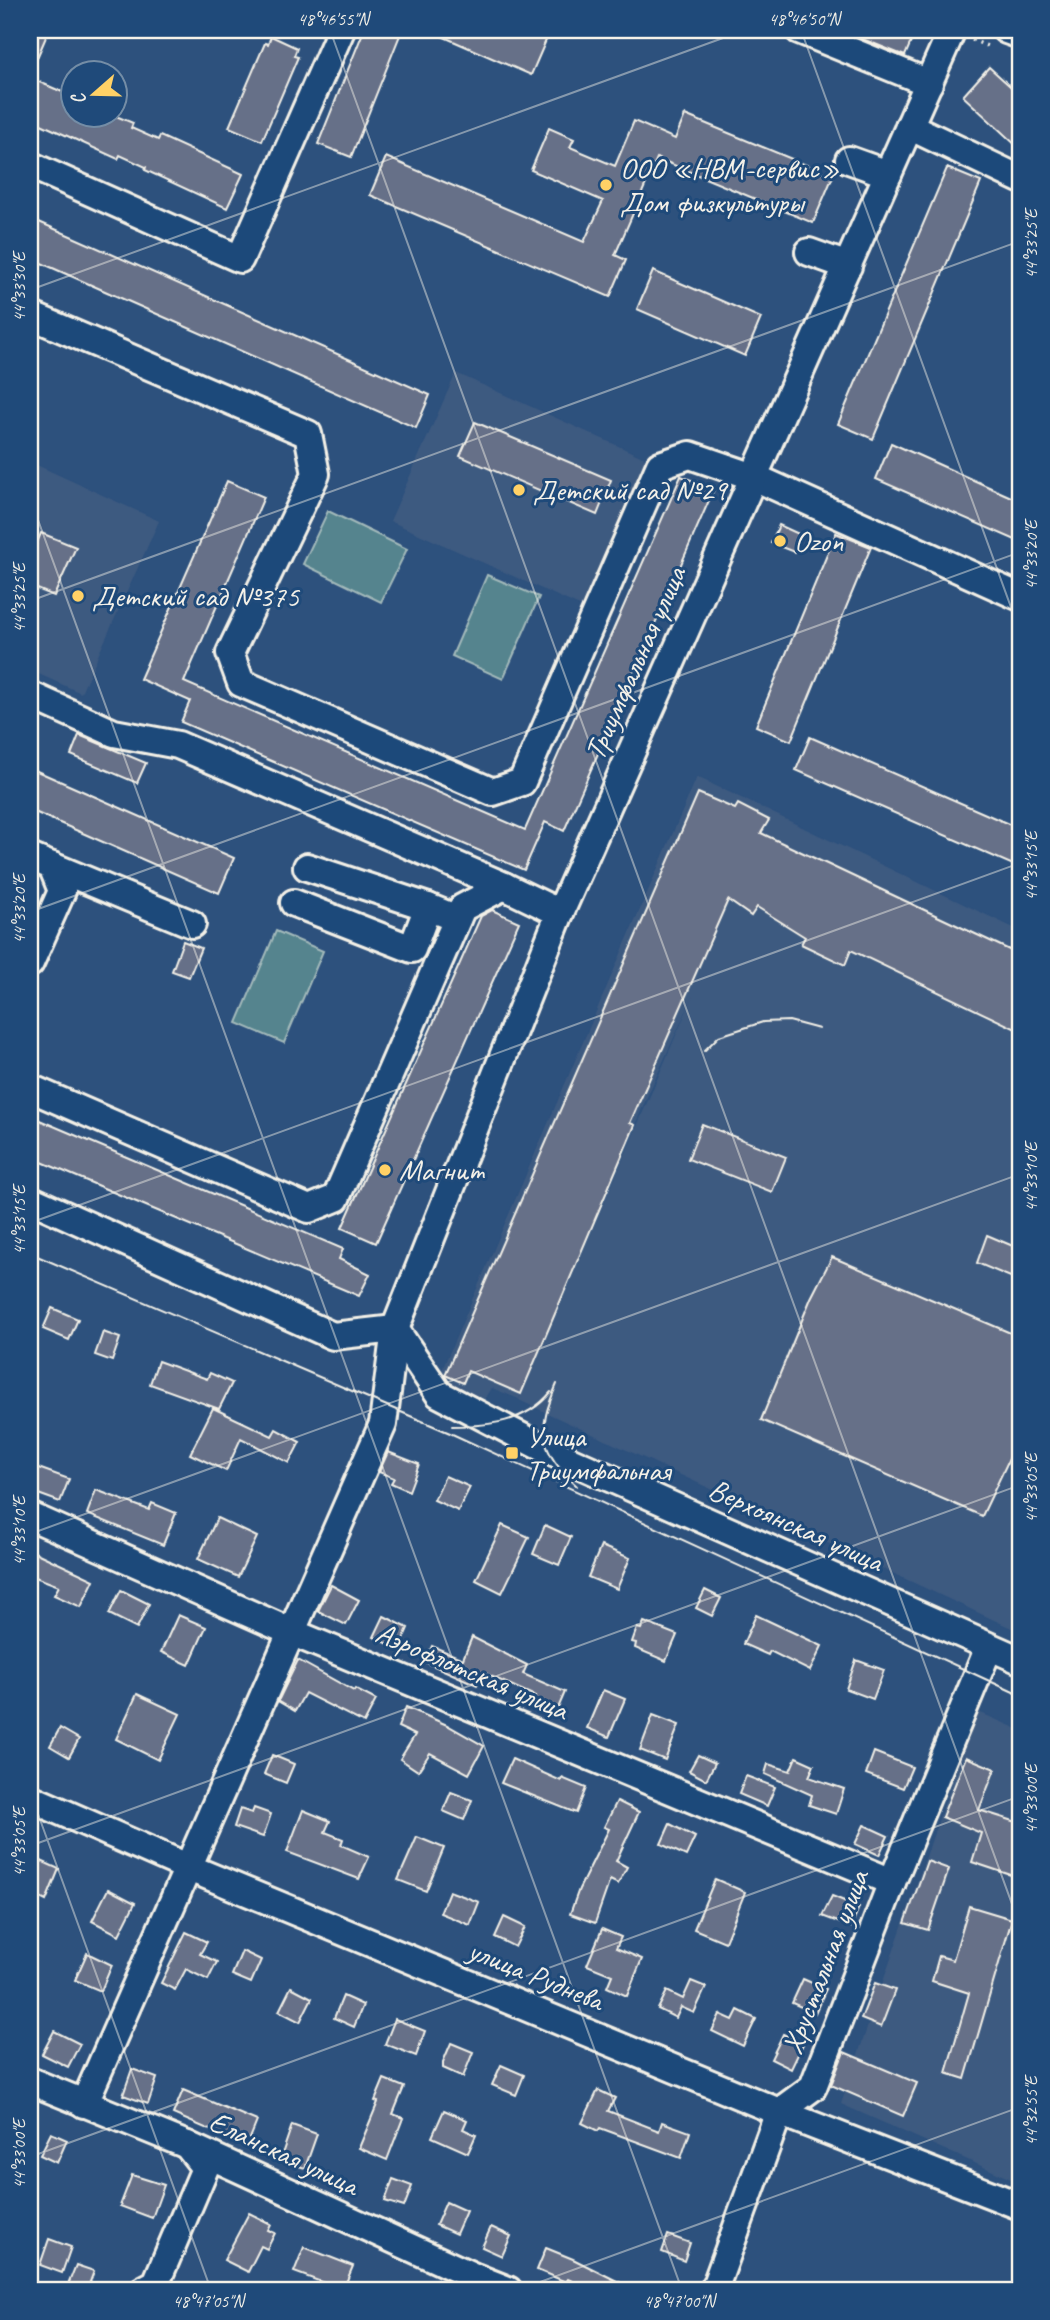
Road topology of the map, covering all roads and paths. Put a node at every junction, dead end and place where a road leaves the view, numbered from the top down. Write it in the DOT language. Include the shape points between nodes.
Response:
graph roads {
  1 [pos="341,30"];
  2 [pos="799,30"];
  3 [pos="952,31"];
  4 [pos="1020,35"];
  5 [pos="1002,40"];
  6 [pos="929,83"];
  7 [pos="909,126"];
  8 [pos="849,160"];
  9 [pos="30,165"];
  10 [pos="888,174"];
  11 [pos="1020,179"];
  12 [pos="810,252"];
  13 [pos="848,266"];
  14 [pos="30,315"];
  15 [pos="754,477"];
  16 [pos="1020,597"];
  17 [pos="30,695"];
  18 [pos="41,861"];
  19 [pos="307,867"];
  20 [pos="504,886"];
  21 [pos="294,903"];
  22 [pos="428,907"];
  23 [pos="560,913"];
  24 [pos="457,919"];
  25 [pos="192,925"];
  26 [pos="30,963"];
  27 [pos="30,1088"];
  28 [pos="30,1199"];
  29 [pos="395,1329"];
  30 [pos="30,1516"];
  31 [pos="291,1632"];
  32 [pos="989,1647"];
  33 [pos="1020,1660"];
  34 [pos="30,1798"];
  35 [pos="187,1867"];
  36 [pos="892,1882"];
  37 [pos="30,2081"];
  38 [pos="84,2104"];
  39 [pos="779,2112"];
  40 [pos="187,2145"];
  41 [pos="1020,2206"];
  42 [pos="473,2284"];
  43 [pos="143,2290"];
  44 [pos="508,2290"];
  45 [pos="714,2290"];
  1 -- 9 [label="street" via="240,259"];
  2 -- 6 [label="street"];
  3 -- 5 [label="path"];
  3 -- 6 [label="street, Триумфальная улица"];
  4 -- 5 [label="street"];
  6 -- 7 [label="street, Триумфальная улица"];
  7 -- 10 [label="street, Триумфальная улица"];
  7 -- 11 [label="street"];
  8 -- 10 [label="street"];
  10 -- 13 [label="street, Триумфальная улица"];
  12 -- 13 [label="street"];
  13 -- 15 [label="street, Триумфальная улица"];
  14 -- 15 [label="street" via="308,434 316,474 230,653 241,683 493,792 522,782 660,465 690,455"];
  15 -- 16 [label="street"];
  15 -- 23 [label="street, Триумфальная улица"];
  17 -- 20 [label="street" via="114,733 178,745"];
  18 -- 25 [label="street"];
  18 -- 26 [label="street" via="62,891"];
  19 -- 22 [label="street"];
  20 -- 23 [label="street"];
  20 -- 24 [label="street" via="462,908"];
  21 -- 22 [label="street" via="412,949"];
  22 -- 24 [label="street"];
  23 -- 29 [label="street, Триумфальная улица"];
  24 -- 27 [label="street" via="336,1198 309,1209"];
  28 -- 29 [label="street" via="334,1336"];
  29 -- 31 [label="street, Триумфальная улица" via="383,1424"];
  29 -- 32 [label="street, Верхоянская улица" via="439,1394 549,1451"];
  30 -- 31 [label="street, Аэрофлотская улица"];
  31 -- 35 [label="street, Триумфальная улица"];
  31 -- 36 [label="street, Аэрофлотская улица"];
  32 -- 33 [label="street, Верхоянская улица"];
  32 -- 36 [label="street, Хрустальная улица"];
  34 -- 35 [label="street, улица Руднева"];
  35 -- 38 [label="street, Триумфальная улица"];
  35 -- 39 [label="street, улица Руднева"];
  36 -- 39 [label="street, Хрустальная улица" via="813,2087"];
  37 -- 38 [label="street, Еланская улица"];
  38 -- 40 [label="street, Еланская улица"];
  39 -- 41 [label="street, улица Руднева"];
  39 -- 45 [label="street"];
  40 -- 42 [label="street, Еланская улица"];
  40 -- 43 [label="street" via="205,2168 156,2283"];
  42 -- 44 [label="street, Еланская улица"];
}
